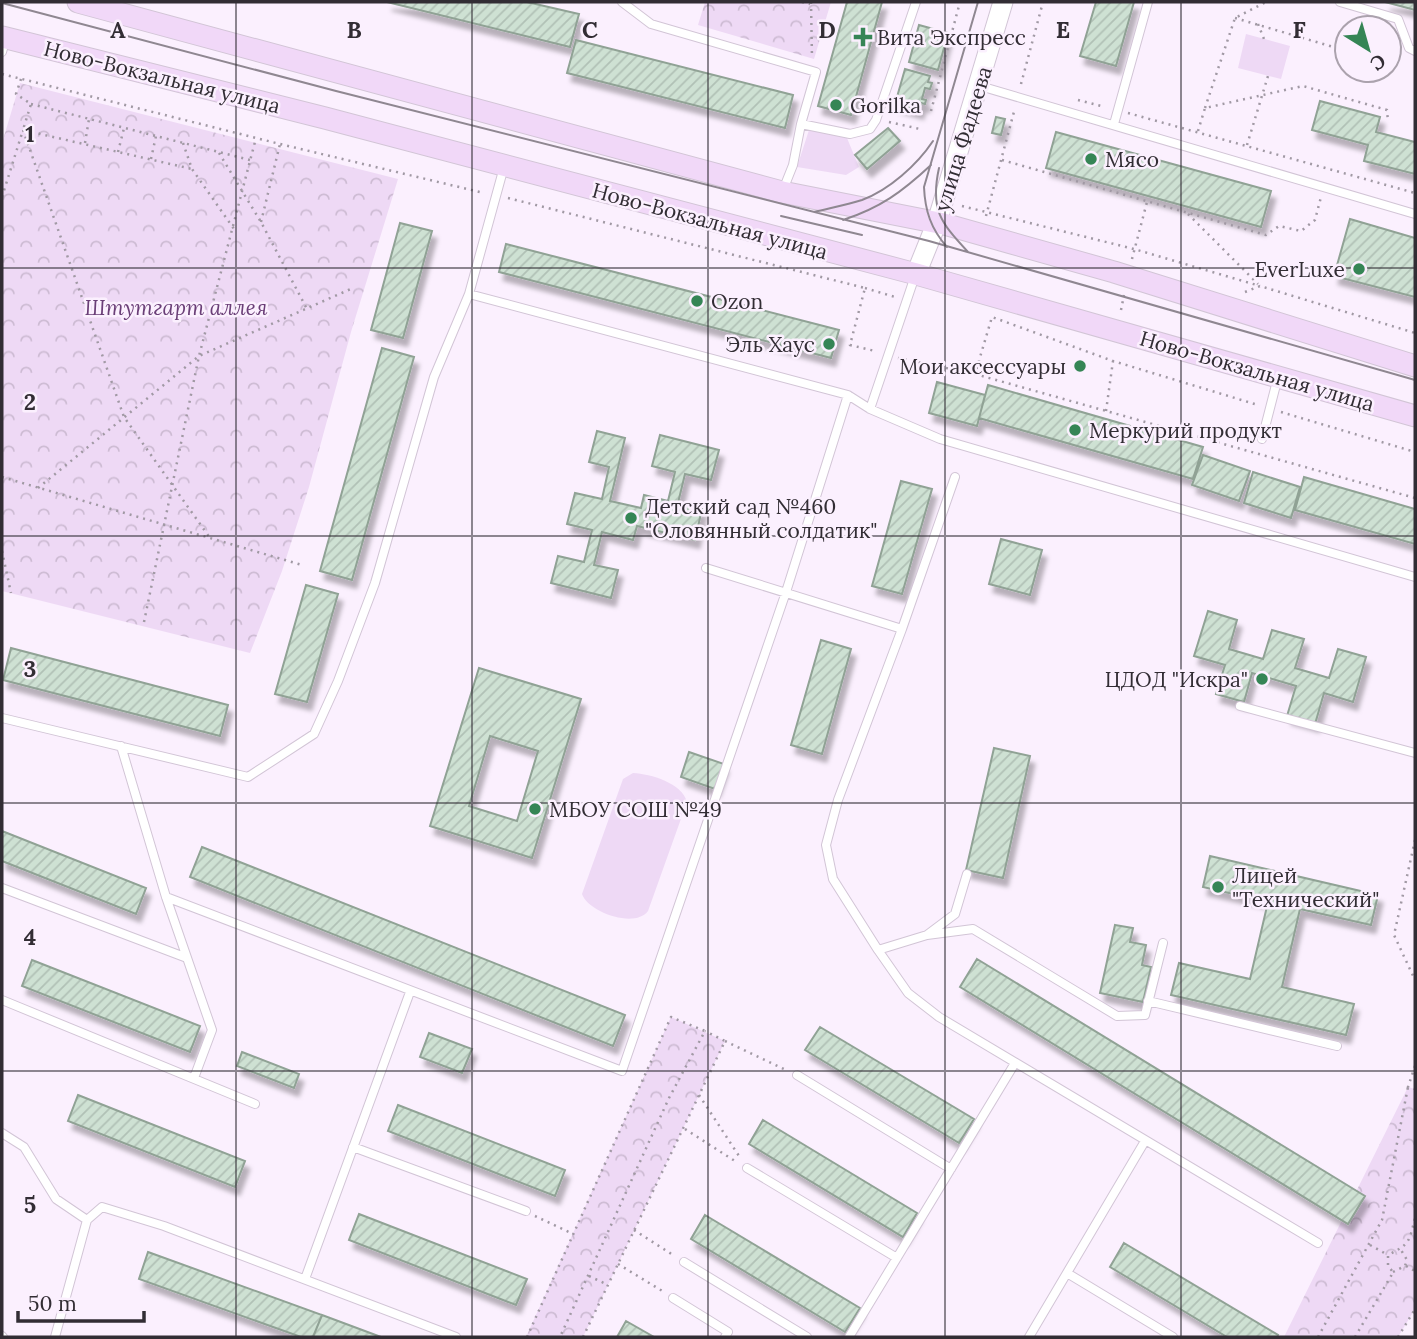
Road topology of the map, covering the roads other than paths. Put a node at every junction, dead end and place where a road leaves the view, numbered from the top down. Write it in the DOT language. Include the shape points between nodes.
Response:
graph roads {
  1 [pos="78,2"];
  2 [pos="622,2"];
  3 [pos="916,2"];
  4 [pos="1003,2"];
  5 [pos="1148,2"];
  6 [pos="1340,2"];
  7 [pos="3,42"];
  8 [pos="1415,51"];
  9 [pos="980,86"];
  10 [pos="800,124"];
  11 [pos="1114,124"];
  12 [pos="504,167"];
  13 [pos="782,192"];
  14 [pos="1415,214"];
  15 [pos="937,222"];
  16 [pos="916,274"];
  17 [pos="469,294"];
  18 [pos="1415,366"];
  19 [pos="1278,377"];
  20 [pos="848,396"];
  21 [pos="870,409"];
  22 [pos="1415,416"];
  23 [pos="1262,439"];
  24 [pos="956,477"];
  25 [pos="706,568"];
  26 [pos="1415,577"];
  27 [pos="786,592"];
  28 [pos="902,629"];
  29 [pos="1240,706"];
  30 [pos="2,718"];
  31 [pos="121,747"];
  32 [pos="1415,754"];
  33 [pos="967,874"];
  34 [pos="2,888"];
  35 [pos="166,897"];
  36 [pos="927,935"];
  37 [pos="1163,943"];
  38 [pos="878,950"];
  39 [pos="187,958"];
  40 [pos="410,992"];
  41 [pos="2,1000"];
  42 [pos="1148,1001"];
  43 [pos="1337,1046"];
  44 [pos="1015,1063"];
  45 [pos="797,1075"];
  46 [pos="194,1078"];
  47 [pos="255,1104"];
  48 [pos="2,1133"];
  49 [pos="1145,1141"];
  50 [pos="353,1147"];
  51 [pos="747,1168"];
  52 [pos="951,1169"];
  53 [pos="526,1211"];
  54 [pos="87,1220"];
  55 [pos="1318,1243"];
  56 [pos="897,1258"];
  57 [pos="684,1262"];
  58 [pos="1067,1273"];
  59 [pos="305,1279"];
  60 [pos="673,1298"];
  61 [pos="55,1337"];
  62 [pos="456,1337"];
  63 [pos="725,1337"];
  64 [pos="807,1337"];
  65 [pos="849,1337"];
  66 [pos="1029,1337"];
  67 [pos="1173,1337"];
  1 -- 13 [label="main road"];
  2 -- 10 [label="lane" via="651,24 816,72"];
  3 -- 10 [label="lane" via="870,130 850,134"];
  4 -- 9 [label="street, улица Фадеева"];
  5 -- 11 [label="lane"];
  6 -- 8 [label="lane" via="1398,19 1409,48"];
  7 -- 12 [label="main road, Ново-Вокзальная улица" via="325,118"];
  9 -- 11 [label="lane"];
  9 -- 15 [label="street, улица Фадеева"];
  10 -- 13 [label="lane" via="793,165"];
  11 -- 14 [label="lane"];
  12 -- 16 [label="main road, Ново-Вокзальная улица"];
  12 -- 17 [label="lane"];
  13 -- 15 [label="main road"];
  15 -- 16 [label="street, улица Фадеева"];
  15 -- 18 [label="main road"];
  16 -- 19 [label="main road, Ново-Вокзальная улица"];
  16 -- 21 [label="lane"];
  17 -- 20 [label="lane"];
  17 -- 31 [label="lane" via="434,377 375,583 314,734 248,777"];
  19 -- 22 [label="main road, Ново-Вокзальная улица"];
  19 -- 23 [label="lane"];
  20 -- 21 [label="lane"];
  20 -- 27 [label="lane"];
  21 -- 26 [label="lane" via="940,439"];
  24 -- 28 [label="lane"];
  25 -- 27 [label="lane"];
  27 -- 28 [label="lane"];
  27 -- 40 [label="lane" via="622,1071"];
  28 -- 38 [label="lane" via="838,800 826,845 833,879"];
  29 -- 32 [label="lane"];
  30 -- 31 [label="lane"];
  31 -- 35 [label="lane"];
  33 -- 36 [label="lane" via="954,914"];
  34 -- 39 [label="lane"];
  35 -- 39 [label="lane"];
  35 -- 40 [label="lane"];
  36 -- 38 [label="lane"];
  36 -- 42 [label="lane" via="973,929 1116,1016 1145,1015"];
  37 -- 42 [label="lane"];
  38 -- 44 [label="lane" via="908,993"];
  39 -- 46 [label="lane" via="212,1030"];
  40 -- 50 [label="lane"];
  41 -- 46 [label="lane"];
  42 -- 43 [label="lane"];
  44 -- 49 [label="lane"];
  44 -- 52 [label="lane"];
  45 -- 52 [label="lane"];
  46 -- 47 [label="lane"];
  48 -- 54 [label="lane" via="24,1147 56,1199"];
  49 -- 55 [label="lane"];
  49 -- 58 [label="lane"];
  50 -- 53 [label="lane"];
  50 -- 59 [label="lane"];
  51 -- 56 [label="lane"];
  52 -- 56 [label="lane"];
  54 -- 59 [label="lane" via="102,1207"];
  54 -- 61 [label="lane"];
  56 -- 65 [label="lane"];
  57 -- 64 [label="lane"];
  58 -- 66 [label="lane"];
  58 -- 67 [label="lane"];
  59 -- 62 [label="lane"];
  60 -- 63 [label="lane" via="728,1332"];
}
